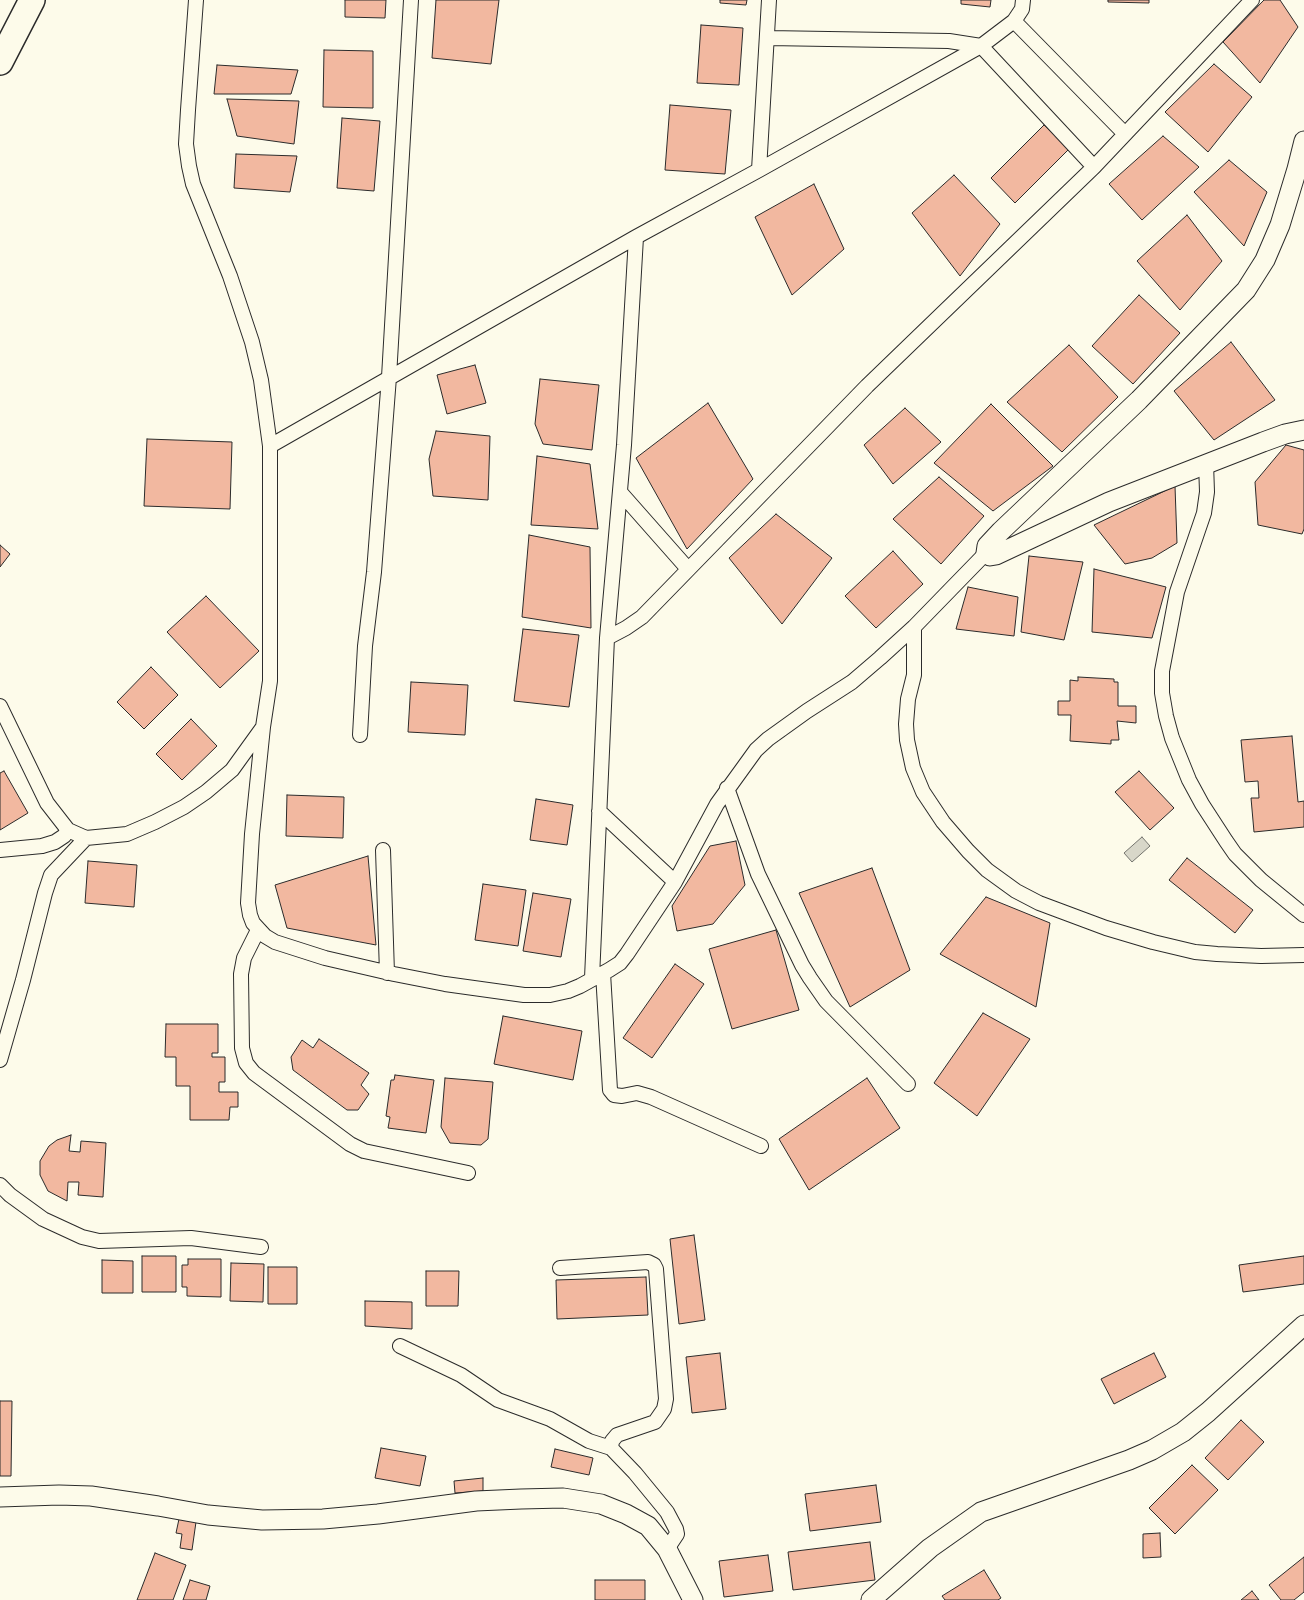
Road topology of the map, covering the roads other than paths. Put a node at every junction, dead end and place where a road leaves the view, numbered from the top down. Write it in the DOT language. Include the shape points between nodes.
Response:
graph roads {
  1 [pos="32,0"];
  2 [pos="196,0"];
  3 [pos="410,0"];
  4 [pos="769,0"];
  5 [pos="1023,0"];
  6 [pos="1252,0"];
  7 [pos="1014,21"];
  8 [pos="768,38"];
  9 [pos="981,46"];
  10 [pos="0,62"];
  11 [pos="1125,134"];
  12 [pos="1304,141"];
  13 [pos="1094,167"];
  14 [pos="759,170"];
  15 [pos="636,237"];
  16 [pos="389,377"];
  17 [pos="1304,430"];
  18 [pos="270,446"];
  19 [pos="1206,463"];
  20 [pos="620,492"];
  21 [pos="986,552"];
  22 [pos="688,569"];
  23 [pos="914,627"];
  24 [pos="607,638"];
  25 [pos="0,706"];
  26 [pos="263,727"];
  27 [pos="360,735"];
  28 [pos="727,788"];
  29 [pos="599,811"];
  30 [pos="68,830"];
  31 [pos="86,838"];
  32 [pos="0,850"];
  33 [pos="383,850"];
  34 [pos="674,882"];
  35 [pos="1304,915"];
  36 [pos="258,930"];
  37 [pos="1304,955"];
  38 [pos="387,973"];
  39 [pos="598,975"];
  40 [pos="0,1060"];
  41 [pos="908,1084"];
  42 [pos="761,1146"];
  43 [pos="468,1173"];
  44 [pos="0,1185"];
  45 [pos="261,1247"];
  46 [pos="560,1268"];
  47 [pos="1304,1325"];
  48 [pos="400,1346"];
  49 [pos="611,1448"];
  50 [pos="0,1497"];
  51 [pos="667,1549"];
  52 [pos="693,1600"];
  53 [pos="871,1600"];
  1 -- 10 [label="highway"];
  2 -- 18 [label="street" via="186,144 189,166 252,342"];
  3 -- 16 [label="street"];
  4 -- 8 [label="street"];
  5 -- 7 [label="street" via="1022,9"];
  6 -- 11 [label="street"];
  7 -- 9 [label="street"];
  7 -- 11 [label="street"];
  8 -- 9 [label="street" via="950,41"];
  8 -- 14 [label="street"];
  9 -- 13 [label="street"];
  9 -- 14 [label="street"];
  11 -- 13 [label="street"];
  12 -- 21 [label="street" via="1280,225 1265,260 1246,290 1139,400 1000,531"];
  13 -- 22 [label="street" via="867,386"];
  14 -- 15 [label="street"];
  15 -- 16 [label="street"];
  15 -- 20 [label="street"];
  16 -- 18 [label="street"];
  16 -- 27 [label="street"];
  17 -- 19 [label="street"];
  18 -- 26 [label="street" via="270,681"];
  19 -- 21 [label="street" via="1096,508 1007,551 993,556"];
  19 -- 35 [label="street" via="1208,492 1204,513 1177,592 1162,671 1166,716 1189,780 1226,841 1260,880"];
  20 -- 22 [label="street"];
  20 -- 24 [label="street"];
  21 -- 23 [label="street"];
  22 -- 24 [label="street" via="642,617"];
  23 -- 28 [label="street" via="852,682 768,739 749,757"];
  23 -- 37 [label="street" via="914,675 906,724 913,768 923,792 943,822 987,870 1039,903 1153,942 1217,954"];
  24 -- 29 [label="street"];
  25 -- 30 [label="street" via="47,803"];
  26 -- 31 [label="street" via="232,770 184,806 126,834"];
  26 -- 36 [label="street" via="248,903"];
  28 -- 34 [label="street"];
  28 -- 41 [label="street" via="758,874 802,965 826,1001"];
  29 -- 34 [label="street"];
  29 -- 39 [label="street"];
  30 -- 31 [label="street"];
  30 -- 32 [label="street" via="55,842 42,846"];
  31 -- 40 [label="street" via="52,874"];
  33 -- 38 [label="street"];
  34 -- 39 [label="street" via="620,963"];
  36 -- 38 [label="street" via="283,944 324,958"];
  36 -- 43 [label="street" via="244,958 241,982 242,1048 246,1063 254,1073 364,1151"];
  38 -- 39 [label="street" via="524,995 560,993"];
  39 -- 42 [label="street" via="610,1090 614,1095 637,1093 651,1097"];
  44 -- 45 [label="street" via="42,1219 82,1238 99,1241 191,1238"];
  46 -- 49 [label="street" via="648,1262 656,1269 666,1398 664,1409 655,1422 617,1435"];
  47 -- 53 [label="street" via="1183,1432 1129,1460 981,1512 930,1548"];
  48 -- 49 [label="street" via="461,1375 498,1400 550,1419 589,1442"];
  49 -- 51 [label="street" via="667,1512 677,1534"];
  50 -- 51 [label="street" via="91,1496 208,1515 262,1520 323,1519 476,1501 563,1498 601,1504 626,1514 648,1526"];
  51 -- 52 [label="street"];
}
